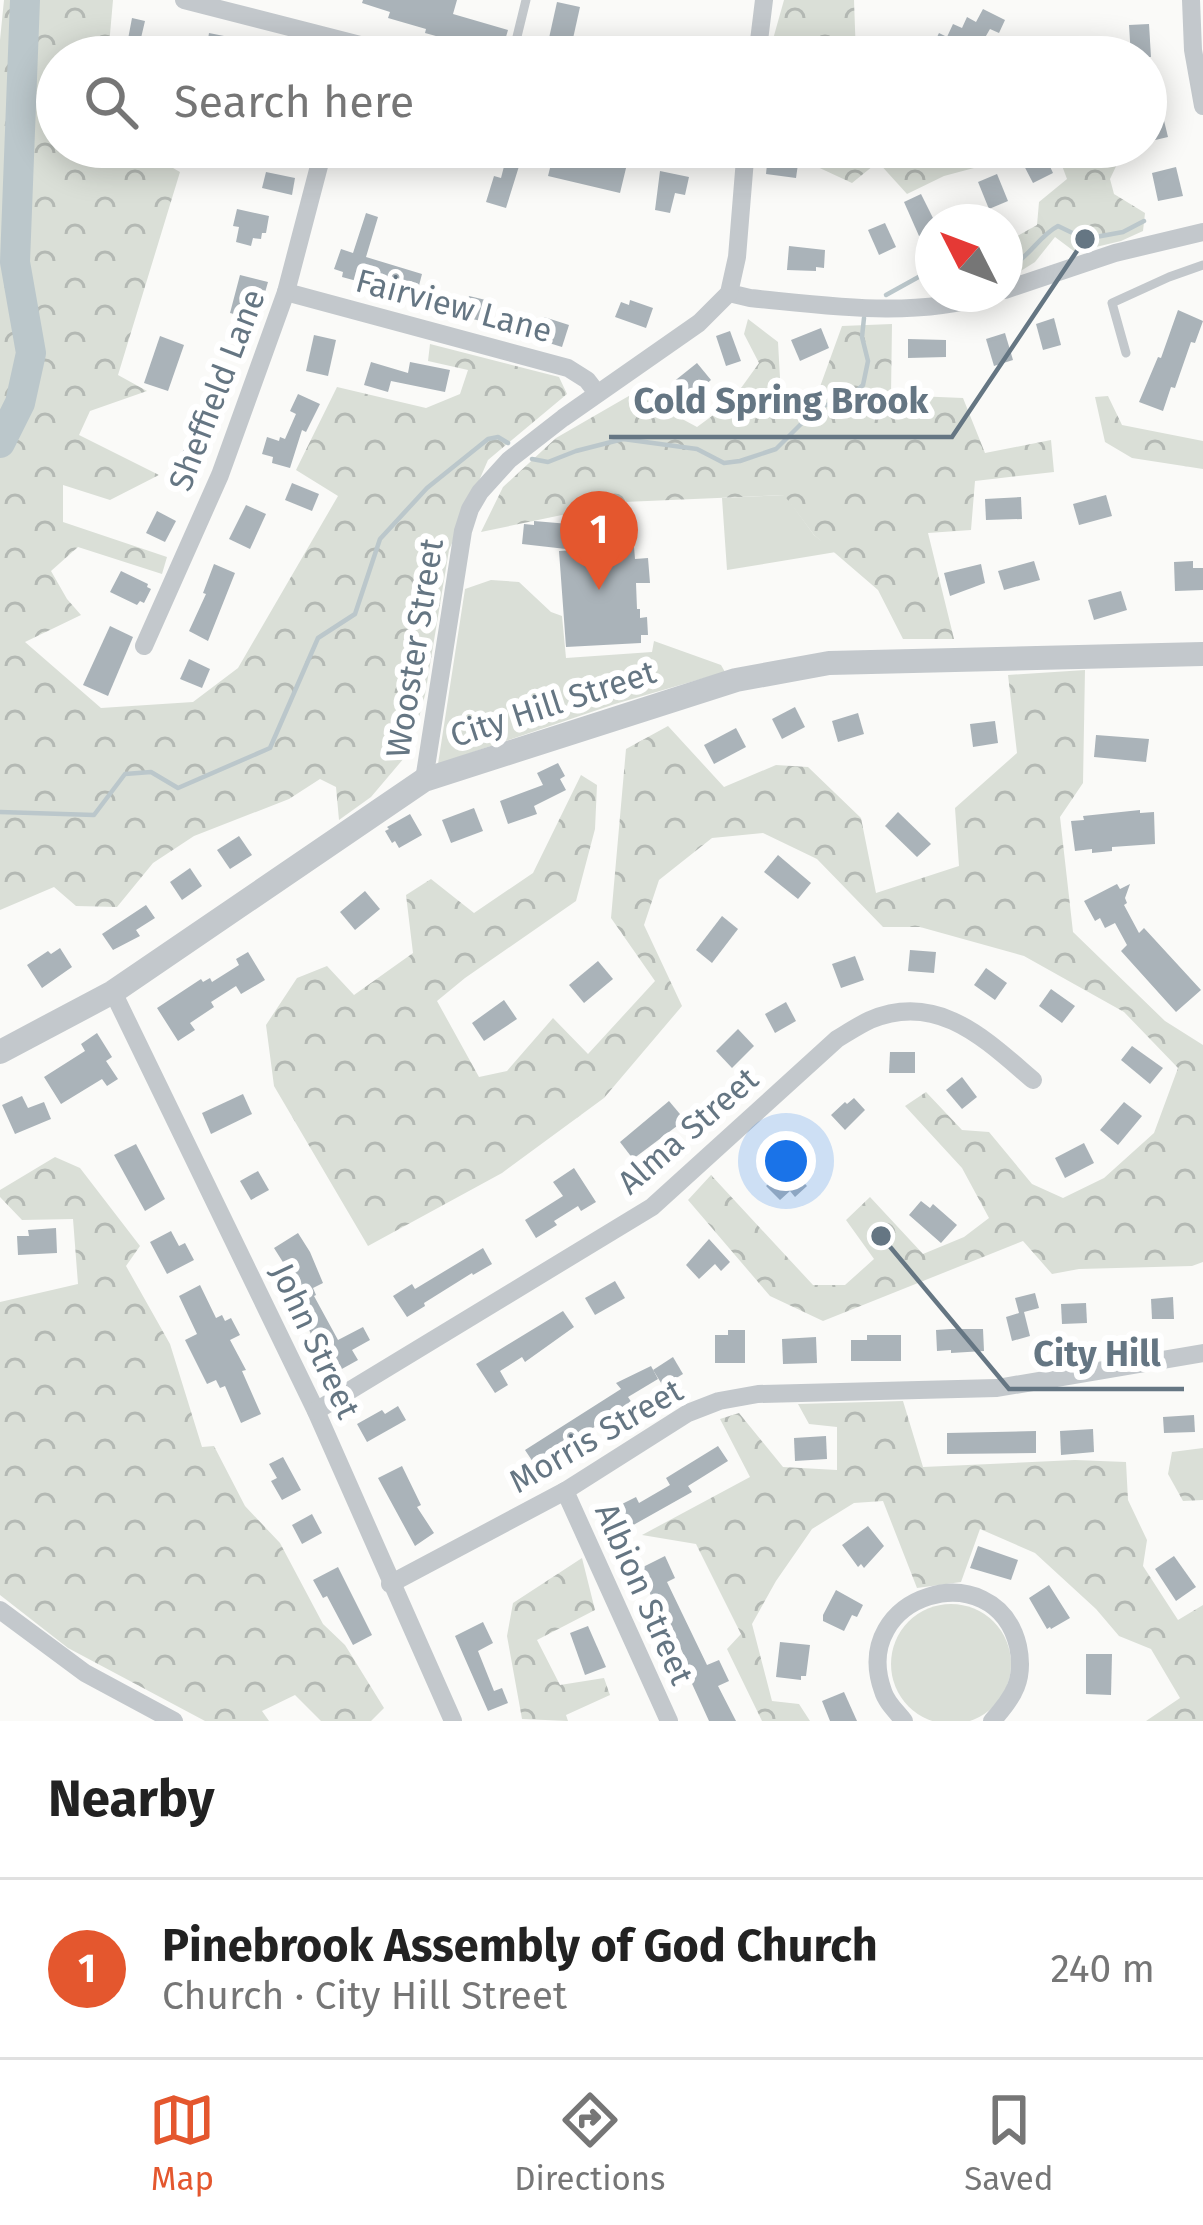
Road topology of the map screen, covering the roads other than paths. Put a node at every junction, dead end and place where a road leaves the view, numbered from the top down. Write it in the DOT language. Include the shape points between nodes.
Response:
graph roads {
  1 [pos="184,0"];
  2 [pos="526,0"];
  3 [pos="764,0"];
  4 [pos="1191,0"];
  5 [pos="302,36"];
  6 [pos="517,36"];
  7 [pos="760,36"];
  8 [pos="1198,49"];
  9 [pos="1203,106"];
  10 [pos="318,168"];
  11 [pos="743,168"];
  12 [pos="1203,232"];
  13 [pos="1203,265"];
  14 [pos="1023,284"];
  15 [pos="286,292"];
  16 [pos="730,293"];
  17 [pos="915,309"];
  18 [pos="1126,353"];
  19 [pos="597,393"];
  20 [pos="144,646"];
  21 [pos="1203,654"];
  22 [pos="424,780"];
  23 [pos="112,992"];
  24 [pos="0,1052"];
  25 [pos="1033,1080"];
  26 [pos="1203,1353"];
  27 [pos="316,1411"];
  28 [pos="565,1492"];
  29 [pos="390,1584"];
  30 [pos="0,1610"];
  31 [pos="174,1721"];
  32 [pos="453,1721"];
  33 [pos="669,1721"];
  34 [pos="904,1721"];
  35 [pos="992,1721"];
  1 -- 5 [label="street"];
  2 -- 6 [label="lane"];
  3 -- 7 [label="street"];
  4 -- 8 [label="street"];
  8 -- 9 [label="street"];
  10 -- 15 [label="street, Sheffield Lane"];
  11 -- 16 [label="street"];
  12 -- 14 [label="street"];
  13 -- 18 [label="lane" via="1112,303"];
  15 -- 19 [label="street, Fairview Lane" via="568,368"];
  15 -- 20 [label="street, Sheffield Lane" via="220,475"];
  16 -- 17 [label="street"];
  16 -- 19 [label="street, Wooster Street"];
  19 -- 22 [label="street, Wooster Street" via="509,460 470,509"];
  21 -- 22 [label="street, City Hill Street" via="842,661 736,680"];
  22 -- 23 [label="street, City Hill Street"];
  23 -- 24 [label="street, City Hill Street"];
  23 -- 27 [label="street, John Street"];
  25 -- 27 [label="street, Alma Street" via="953,1018 904,1012 872,1019 837,1040 652,1208"];
  26 -- 28 [label="street, Morris Street" via="997,1388 719,1401"];
  27 -- 29 [label="street, John Street"];
  28 -- 29 [label="street, Morris Street"];
  28 -- 33 [label="street, Albion Street"];
  29 -- 32 [label="street, John Street"];
  30 -- 31 [label="street" via="86,1672"];
  34 -- 35 [label="street" via="883,1694 879,1647 899,1612 933,1593 958,1592 988,1602 1014,1631 1022,1663 1013,1698"];
}
